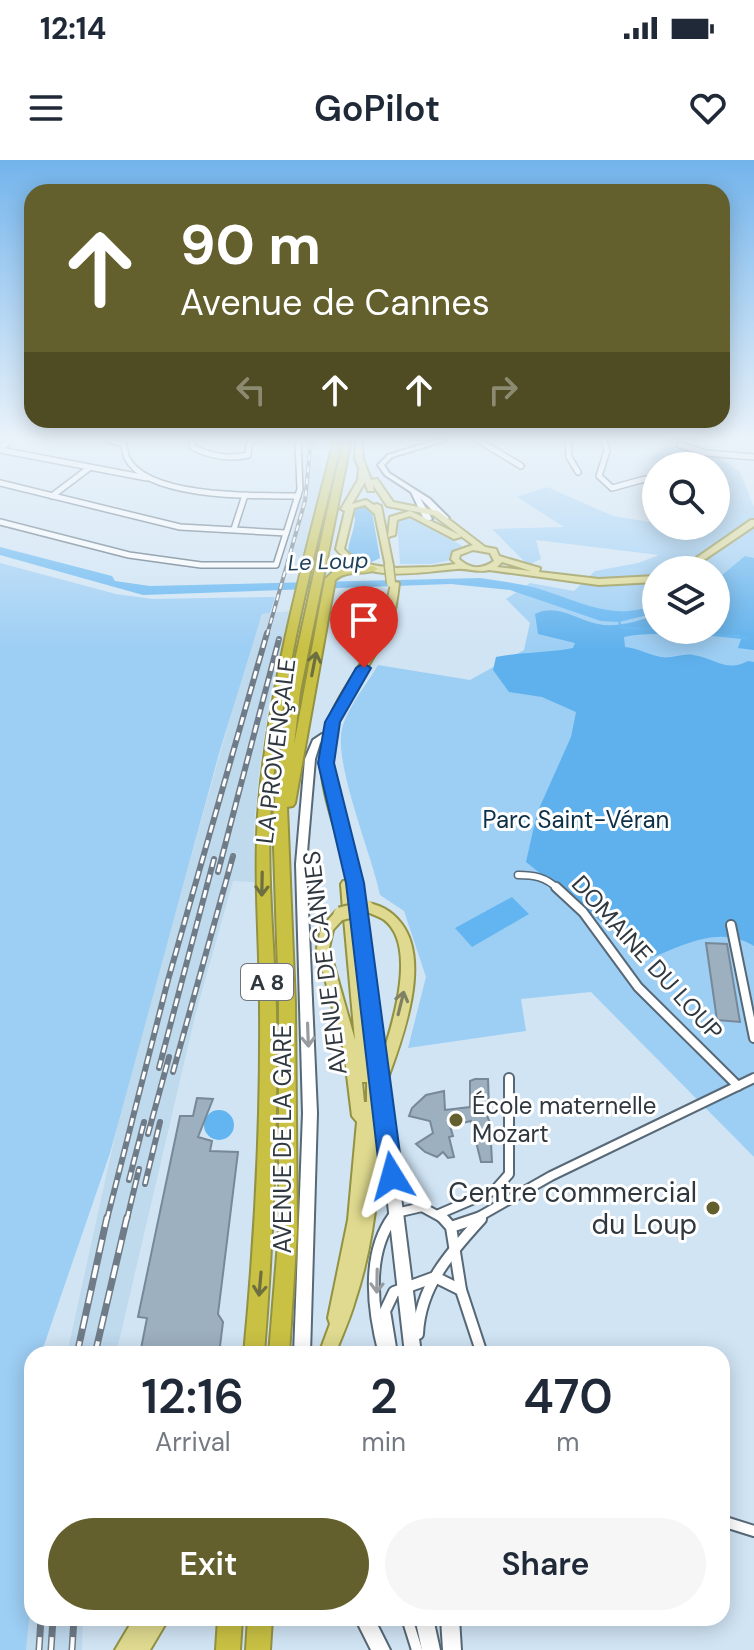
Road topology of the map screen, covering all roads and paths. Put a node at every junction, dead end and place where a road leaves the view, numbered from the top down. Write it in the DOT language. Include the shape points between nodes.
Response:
graph roads {
  1 [pos="108,510"];
  2 [pos="240,510"];
  3 [pos="294,510"];
  4 [pos="321,510"];
  5 [pos="332,510"];
  6 [pos="346,510"];
  7 [pos="349,510"];
  8 [pos="375,510"];
  9 [pos="377,510"];
  10 [pos="383,510"];
  11 [pos="408,510"];
  12 [pos="424,510"];
  13 [pos="429,510"];
  14 [pos="437,510"];
  15 [pos="378,513"];
  16 [pos="445,518"];
  17 [pos="428,519"];
  18 [pos="0,522"];
  19 [pos="345,522"];
  20 [pos="754,522"];
  21 [pos="234,529"];
  22 [pos="286,533"];
  23 [pos="391,535"];
  24 [pos="481,547"];
  25 [pos="466,548"];
  26 [pos="704,556"];
  27 [pos="498,558"];
  28 [pos="349,561"];
  29 [pos="458,563"];
  30 [pos="391,566"];
  31 [pos="489,568"];
  32 [pos="373,569"];
  33 [pos="333,576"];
  34 [pos="642,580"];
  35 [pos="599,582"];
  36 [pos="392,601"];
  37 [pos="303,613"];
  38 [pos="322,737"];
  39 [pos="518,875"];
  40 [pos="280,891"];
  41 [pos="731,925"];
  42 [pos="372,1031"];
  43 [pos="754,1038"];
  44 [pos="381,1078"];
  45 [pos="509,1078"];
  46 [pos="754,1078"];
  47 [pos="738,1086"];
  48 [pos="363,1129"];
  49 [pos="392,1176"];
  50 [pos="422,1207"];
  51 [pos="396,1213"];
  52 [pos="439,1214"];
  53 [pos="482,1217"];
  54 [pos="451,1227"];
  55 [pos="456,1248"];
  56 [pos="435,1277"];
  57 [pos="405,1284"];
  58 [pos="461,1290"];
  59 [pos="255,1346"];
  60 [pos="280,1346"];
  61 [pos="302,1346"];
  62 [pos="323,1346"];
  63 [pos="331,1346"];
  64 [pos="382,1346"];
  65 [pos="390,1346"];
  66 [pos="415,1346"];
  67 [pos="416,1346"];
  68 [pos="479,1346"];
  69 [pos="730,1524"];
  70 [pos="754,1531"];
  71 [pos="141,1626"];
  72 [pos="154,1626"];
  73 [pos="230,1626"];
  74 [pos="260,1626"];
  75 [pos="368,1626"];
  76 [pos="410,1626"];
  77 [pos="426,1626"];
  78 [pos="450,1626"];
  79 [pos="125,1650"];
  80 [pos="138,1650"];
  81 [pos="228,1650"];
  82 [pos="258,1650"];
  83 [pos="381,1650"];
  84 [pos="417,1650"];
  85 [pos="431,1650"];
  86 [pos="452,1650"];
  1 -- 21 [label="street" via="180,527"];
  2 -- 21 [label="street"];
  3 -- 22 [label="street"];
  4 -- 37 [label="highway, LA PROVENÇALE / A 8" via="306,569"];
  5 -- 37 [label="highway, LA PROVENÇALE / A 8"];
  6 -- 19 [label="main road"];
  7 -- 19 [label="main road"];
  8 -- 15 [label="main road"];
  9 -- 15 [label="main road, AVENUE DE CANNES"];
  10 -- 23 [label="main road, AVENUE DE CANNES"];
  11 -- 17 [label="main road"];
  11 -- 23 [label="main road" via="393,519"];
  12 -- 17 [label="main road"];
  13 -- 16 [label="main road"];
  14 -- 16 [label="main road"];
  15 -- 30 [label="main road, AVENUE DE CANNES"];
  16 -- 24 [label="main road"];
  17 -- 25 [label="main road"];
  18 -- 22 [label="street" via="129,555 201,565 276,565"];
  19 -- 28 [label="main road" via="340,549"];
  20 -- 26 [label="main road"];
  21 -- 22 [label="street"];
  23 -- 30 [label="main road, AVENUE DE CANNES"];
  24 -- 25 [label="main road"];
  24 -- 27 [label="main road"];
  25 -- 29 [label="main road" via="456,554"];
  27 -- 31 [label="main road"];
  27 -- 35 [label="main road"];
  28 -- 32 [label="main road"];
  28 -- 33 [label="highway"];
  29 -- 31 [label="main road"];
  29 -- 32 [label="main road"];
  30 -- 36 [label="main road, AVENUE DE CANNES, bridge"];
  31 -- 35 [label="main road"];
  32 -- 33 [label="highway"];
  40 -- 33 [label="highway, one-way" via="294,771"];
  34 -- 35 [label="main road"];
  36 -- 38 [label="main road, AVENUE DE CANNES" via="382,629 335,702"];
  36 -- 42 [label="main road, AVENUE DE CANNES" via="386,630 332,722 326,750 355,883"];
  37 -- 40 [label="highway, LA PROVENÇALE / A 8" via="279,817"];
  37 -- 59 [label="highway, LA PROVENÇALE / A 8, one-way" via="279,693 265,802 265,1234"];
  38 -- 48 [label="main road, AVENUE DE CANNES" via="321,776 347,884 365,1071"];
  38 -- 61 [label="main road, AVENUE DE LA GARE, one-way" via="310,759 301,864 310,1113"];
  39 -- 47 [label="street, DOMAINE DU LOUP" via="550,881 583,912 638,987"];
  40 -- 60 [label="highway, LA PROVENÇALE / A 8" via="287,1004 288,1231"];
  41 -- 43 [label="street"];
  42 -- 44 [label="main road"];
  42 -- 63 [label="main road, AVENUE DE CANNES" via="373,1130 361,1243 348,1308"];
  44 -- 48 [label="main road, one-way, bridge" via="408,959 399,926 387,914 367,907 340,914 327,928 323,948 351,1051"];
  44 -- 49 [label="main road"];
  45 -- 52 [label="street" via="509,1174 495,1190"];
  46 -- 47 [label="street"];
  47 -- 53 [label="street" via="551,1176"];
  48 -- 62 [label="main road, AVENUE DE CANNES" via="351,1253 335,1321"];
  49 -- 50 [label="street"];
  49 -- 51 [label="main road"];
  50 -- 51 [label="street"];
  50 -- 52 [label="street"];
  51 -- 57 [label="main road"];
  51 -- 64 [label="street, one-way" via="378,1248 377,1329"];
  52 -- 54 [label="street"];
  53 -- 54 [label="street"];
  53 -- 55 [label="street"];
  54 -- 55 [label="street"];
  55 -- 56 [label="street"];
  55 -- 58 [label="street"];
  56 -- 57 [label="street"];
  56 -- 58 [label="street"];
  56 -- 67 [label="street" via="418,1314"];
  57 -- 65 [label="street" via="383,1306"];
  57 -- 66 [label="main road"];
  58 -- 68 [label="street"];
  69 -- 70 [label="street"];
  71 -- 79 [label="main road"];
  72 -- 80 [label="main road"];
  73 -- 81 [label="highway"];
  74 -- 82 [label="highway"];
  75 -- 83 [label="main road"];
  76 -- 84 [label="street"];
  77 -- 85 [label="main road"];
  78 -- 86 [label="main road"];
}
